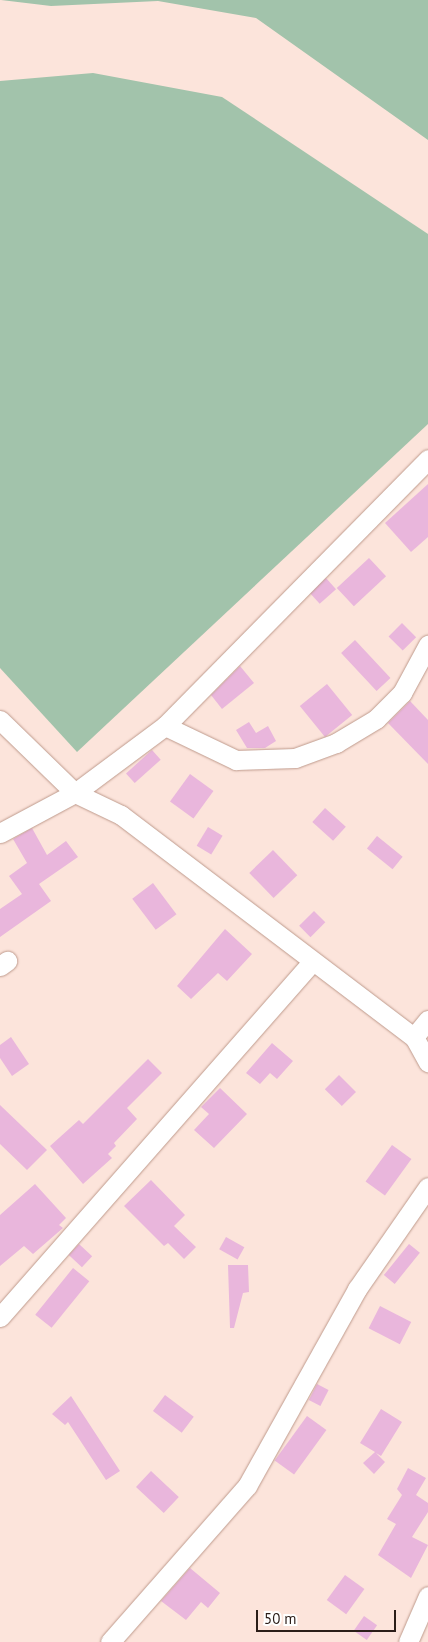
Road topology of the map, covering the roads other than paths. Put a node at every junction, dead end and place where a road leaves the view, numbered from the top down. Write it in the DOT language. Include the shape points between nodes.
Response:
graph roads {
  1 [pos="428,459"];
  2 [pos="428,645"];
  3 [pos="0,720"];
  4 [pos="165,726"];
  5 [pos="75,793"];
  6 [pos="0,833"];
  7 [pos="311,963"];
  8 [pos="428,1020"];
  9 [pos="414,1038"];
  10 [pos="428,1062"];
  11 [pos="428,1187"];
  12 [pos="0,1317"];
  13 [pos="428,1596"];
  14 [pos="110,1642"];
  15 [pos="408,1642"];
  1 -- 4 [label="street"];
  2 -- 4 [label="street" via="402,693 376,718 336,743 295,758 236,760"];
  3 -- 5 [label="street"];
  4 -- 5 [label="street"];
  5 -- 6 [label="street"];
  5 -- 7 [label="street" via="121,815"];
  7 -- 9 [label="street"];
  7 -- 12 [label="street"];
  8 -- 9 [label="street"];
  9 -- 10 [label="street"];
  11 -- 14 [label="street" via="357,1289 247,1486"];
  13 -- 15 [label="street"];
}
